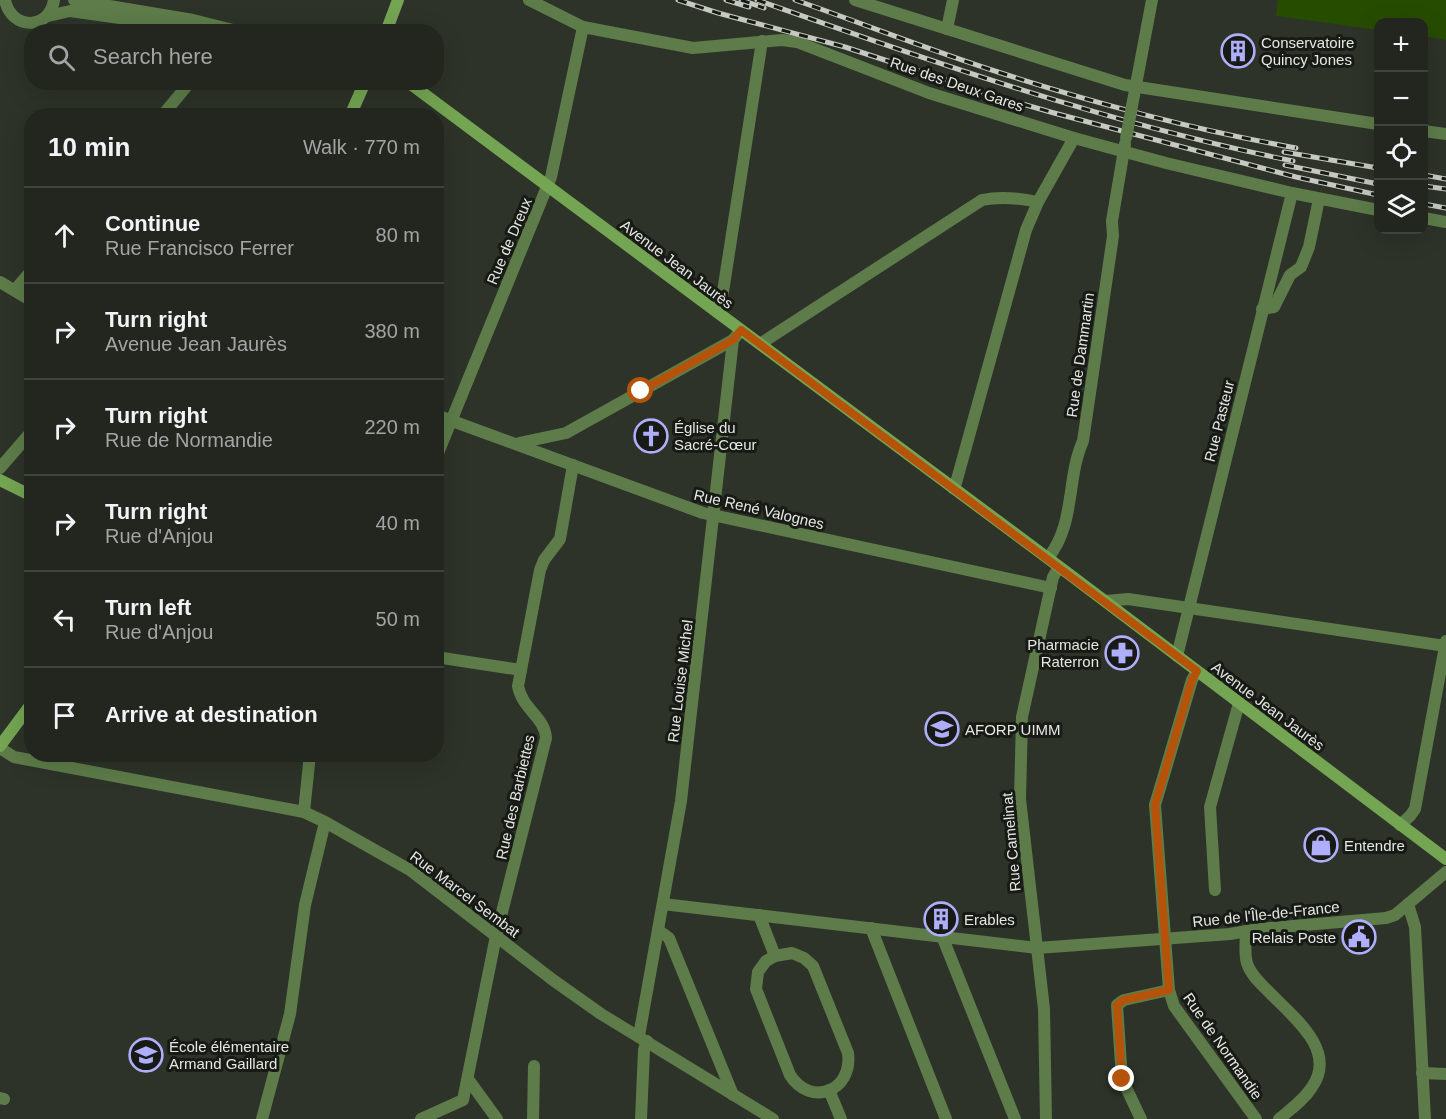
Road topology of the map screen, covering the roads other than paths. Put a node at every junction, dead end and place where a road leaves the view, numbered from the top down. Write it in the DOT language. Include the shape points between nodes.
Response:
graph roads {
  1 [pos="54,0"];
  2 [pos="75,0"];
  3 [pos="398,0"];
  4 [pos="529,0"];
  5 [pos="855,0"];
  6 [pos="953,0"];
  7 [pos="1152,0"];
  8 [pos="4,4"];
  9 [pos="48,16"];
  10 [pos="155,24"];
  11 [pos="193,24"];
  12 [pos="389,24"];
  13 [pos="583,27"];
  14 [pos="947,29"];
  15 [pos="762,41"];
  16 [pos="1136,87"];
  17 [pos="183,90"];
  18 [pos="361,90"];
  19 [pos="419,90"];
  20 [pos="169,108"];
  21 [pos="354,108"];
  22 [pos="443,108"];
  23 [pos="444,109"];
  24 [pos="1374,123"];
  25 [pos="1428,132"];
  26 [pos="1446,134"];
  27 [pos="1074,138"];
  28 [pos="1125,144"];
  29 [pos="548,187"];
  30 [pos="1292,193"];
  31 [pos="1319,199"];
  32 [pos="1038,202"];
  33 [pos="1374,209"];
  34 [pos="1428,219"];
  35 [pos="1446,222"];
  36 [pos="24,279"];
  37 [pos="0,282"];
  38 [pos="15,290"];
  39 [pos="24,296"];
  40 [pos="1263,309"];
  41 [pos="717,312"];
  42 [pos="737,335"];
  43 [pos="760,344"];
  44 [pos="444,417"];
  45 [pos="453,420"];
  46 [pos="566,433"];
  47 [pos="24,440"];
  48 [pos="444,440"];
  49 [pos="518,443"];
  50 [pos="556,458"];
  51 [pos="573,465"];
  52 [pos="0,468"];
  53 [pos="0,480"];
  54 [pos="953,488"];
  55 [pos="24,492"];
  56 [pos="714,516"];
  57 [pos="1048,558"];
  58 [pos="1059,567"];
  59 [pos="1051,588"];
  60 [pos="1105,601"];
  61 [pos="1190,609"];
  62 [pos="1446,644"];
  63 [pos="1177,656"];
  64 [pos="444,658"];
  65 [pos="521,670"];
  66 [pos="1197,671"];
  67 [pos="24,703"];
  68 [pos="1239,703"];
  69 [pos="24,714"];
  70 [pos="0,732"];
  71 [pos="0,747"];
  72 [pos="24,759"];
  73 [pos="40,762"];
  74 [pos="309,762"];
  75 [pos="304,812"];
  76 [pos="326,822"];
  77 [pos="1400,825"];
  78 [pos="1446,859"];
  79 [pos="1446,872"];
  80 [pos="1215,890"];
  81 [pos="663,904"];
  82 [pos="1408,904"];
  83 [pos="759,915"];
  84 [pos="871,928"];
  85 [pos="658,930"];
  86 [pos="1246,931"];
  87 [pos="496,936"];
  88 [pos="942,936"];
  89 [pos="1166,939"];
  90 [pos="1037,948"];
  91 [pos="775,956"];
  92 [pos="1169,990"];
  93 [pos="643,1039"];
  94 [pos="534,1066"];
  95 [pos="1422,1073"];
  96 [pos="1446,1074"];
  97 [pos="468,1079"];
  98 [pos="829,1090"];
  99 [pos="733,1095"];
  100 [pos="262,1119"];
  101 [pos="421,1119"];
  102 [pos="497,1119"];
  103 [pos="533,1119"];
  104 [pos="641,1119"];
  105 [pos="773,1119"];
  106 [pos="841,1119"];
  107 [pos="946,1119"];
  108 [pos="1015,1119"];
  109 [pos="1047,1119"];
  110 [pos="1141,1119"];
  111 [pos="1256,1119"];
  112 [pos="1279,1119"];
  113 [pos="1425,1119"];
  1 -- 9 [label="street"];
  2 -- 11 [label="street"];
  3 -- 12 [label="main road"];
  4 -- 13 [label="street, Rue des Deux Gares"];
  5 -- 14 [label="street"];
  6 -- 14 [label="street"];
  7 -- 16 [label="street, Rue de Dammartin"];
  8 -- 9 [label="street" via="17,20 25,23"];
  9 -- 10 [label="street" via="70,10"];
  13 -- 15 [label="street, Rue des Deux Gares" via="693,48"];
  13 -- 29 [label="street, Rue de Dreux"];
  14 -- 16 [label="street"];
  15 -- 27 [label="street, Rue des Deux Gares" via="796,42 929,93"];
  15 -- 41 [label="street"];
  16 -- 24 [label="street"];
  16 -- 28 [label="street, Rue de Dammartin, bridge"];
  17 -- 20 [label="street"];
  18 -- 21 [label="main road"];
  19 -- 22 [label="main road, Avenue Jean Jaurès"];
  23 -- 29 [label="main road, Avenue Jean Jaurès"];
  25 -- 26 [label="street"];
  27 -- 28 [label="street, Rue des Deux Gares"];
  27 -- 32 [label="street"];
  28 -- 30 [label="street, Rue des Deux Gares" via="1166,163"];
  28 -- 57 [label="street, Rue de Dammartin" via="1083,441 1059,544"];
  29 -- 41 [label="main road, Avenue Jean Jaurès"];
  29 -- 45 [label="street, Rue de Dreux"];
  30 -- 31 [label="street, Rue des Deux Gares"];
  30 -- 40 [label="street, Rue Pasteur"];
  31 -- 33 [label="street, Rue des Deux Gares"];
  31 -- 40 [label="street" via="1301,267 1290,275 1274,307"];
  32 -- 43 [label="street" via="993,198 972,205"];
  32 -- 54 [label="street" via="1026,230"];
  34 -- 35 [label="street"];
  36 -- 38 [label="street"];
  37 -- 38 [label="street"];
  38 -- 39 [label="street"];
  40 -- 61 [label="street, Rue Pasteur"];
  41 -- 42 [label="main road, Avenue Jean Jaurès"];
  42 -- 43 [label="main road, Avenue Jean Jaurès"];
  42 -- 46 [label="street"];
  42 -- 56 [label="street, Rue Louise Michel"];
  43 -- 54 [label="main road, Avenue Jean Jaurès"];
  44 -- 45 [label="street, Rue René Valognes"];
  45 -- 48 [label="street, Rue de Dreux"];
  45 -- 49 [label="street, Rue René Valognes"];
  46 -- 49 [label="street"];
  46 -- 50 [label="street"];
  47 -- 52 [label="street"];
  49 -- 50 [label="street, Rue René Valognes"];
  50 -- 51 [label="street, Rue René Valognes"];
  51 -- 56 [label="street, Rue René Valognes"];
  51 -- 65 [label="street, Rue des Barbiettes" via="560,539 540,570"];
  53 -- 55 [label="main road"];
  54 -- 57 [label="main road, Avenue Jean Jaurès"];
  56 -- 59 [label="street, Rue René Valognes"];
  56 -- 81 [label="street, Rue Louise Michel" via="681,801"];
  57 -- 58 [label="main road, Avenue Jean Jaurès"];
  58 -- 59 [label="street, Rue Camelinat"];
  58 -- 60 [label="main road, Avenue Jean Jaurès"];
  59 -- 90 [label="street, Rue Camelinat" via="1022,717 1020,800"];
  60 -- 61 [label="street" via="1128,599"];
  60 -- 63 [label="main road, Avenue Jean Jaurès"];
  61 -- 62 [label="street"];
  61 -- 63 [label="street, Rue Pasteur"];
  62 -- 77 [label="street" via="1414,808"];
  63 -- 66 [label="main road, Avenue Jean Jaurès"];
  64 -- 65 [label="street"];
  65 -- 87 [label="street, Rue des Barbiettes" via="520,697 545,728 546,738"];
  66 -- 68 [label="main road, Avenue Jean Jaurès"];
  66 -- 89 [label="street, Rue de Normandie" via="1155,805"];
  67 -- 70 [label="main road"];
  68 -- 77 [label="main road, Avenue Jean Jaurès"];
  68 -- 80 [label="street" via="1210,807"];
  69 -- 71 [label="main road"];
  71 -- 72 [label="street, Rue Marcel Sembat"];
  73 -- 75 [label="street, Rue Marcel Sembat"];
  74 -- 75 [label="street"];
  75 -- 76 [label="street, Rue Marcel Sembat"];
  76 -- 87 [label="street, Rue Marcel Sembat" via="410,870"];
  76 -- 100 [label="street" via="305,905 291,1014"];
  77 -- 78 [label="main road, Avenue Jean Jaurès"];
  79 -- 82 [label="street, Rue de l'Île-de-France"];
  81 -- 83 [label="street, Rue de l'Île-de-France"];
  81 -- 85 [label="street, Rue Louise Michel"];
  82 -- 86 [label="street, Rue de l'Île-de-France" via="1386,918"];
  82 -- 95 [label="street" via="1415,927"];
  83 -- 84 [label="street, Rue de l'Île-de-France"];
  83 -- 91 [label="street"];
  84 -- 88 [label="street, Rue de l'Île-de-France"];
  84 -- 107 [label="street"];
  85 -- 93 [label="street, Rue Louise Michel"];
  85 -- 99 [label="street" via="669,938"];
  86 -- 89 [label="street, Rue de l'Île-de-France"];
  86 -- 112 [label="street" via="1247,964 1257,980 1311,1036 1319,1054 1313,1086"];
  87 -- 93 [label="street, Rue Marcel Sembat" via="601,1014"];
  87 -- 97 [label="street, Rue des Barbiettes"];
  88 -- 90 [label="street, Rue de l'Île-de-France"];
  88 -- 108 [label="street"];
  89 -- 90 [label="street, Rue de l'Île-de-France"];
  89 -- 92 [label="street, Rue de Normandie"];
  90 -- 109 [label="street, Rue Camelinat" via="1044,1009"];
  91 -- 98 [label="street" via="758,972 756,989 790,1075 806,1090"];
  91 -- 98 [label="street" via="792,953 813,966 844,1042 850,1066 845,1078"];
  92 -- 110 [label="street" via="1117,1005 1122,1079"];
  92 -- 111 [label="street, Rue de Normandie" via="1174,1006"];
  93 -- 99 [label="street, Rue Marcel Sembat"];
  93 -- 104 [label="street, Rue Louise Michel"];
  94 -- 103 [label="street"];
  95 -- 96 [label="street"];
  95 -- 113 [label="street"];
  97 -- 101 [label="street, Rue des Barbiettes" via="464,1100"];
  97 -- 102 [label="street"];
  98 -- 106 [label="street"];
  99 -- 105 [label="street, Rue Marcel Sembat"];
}
